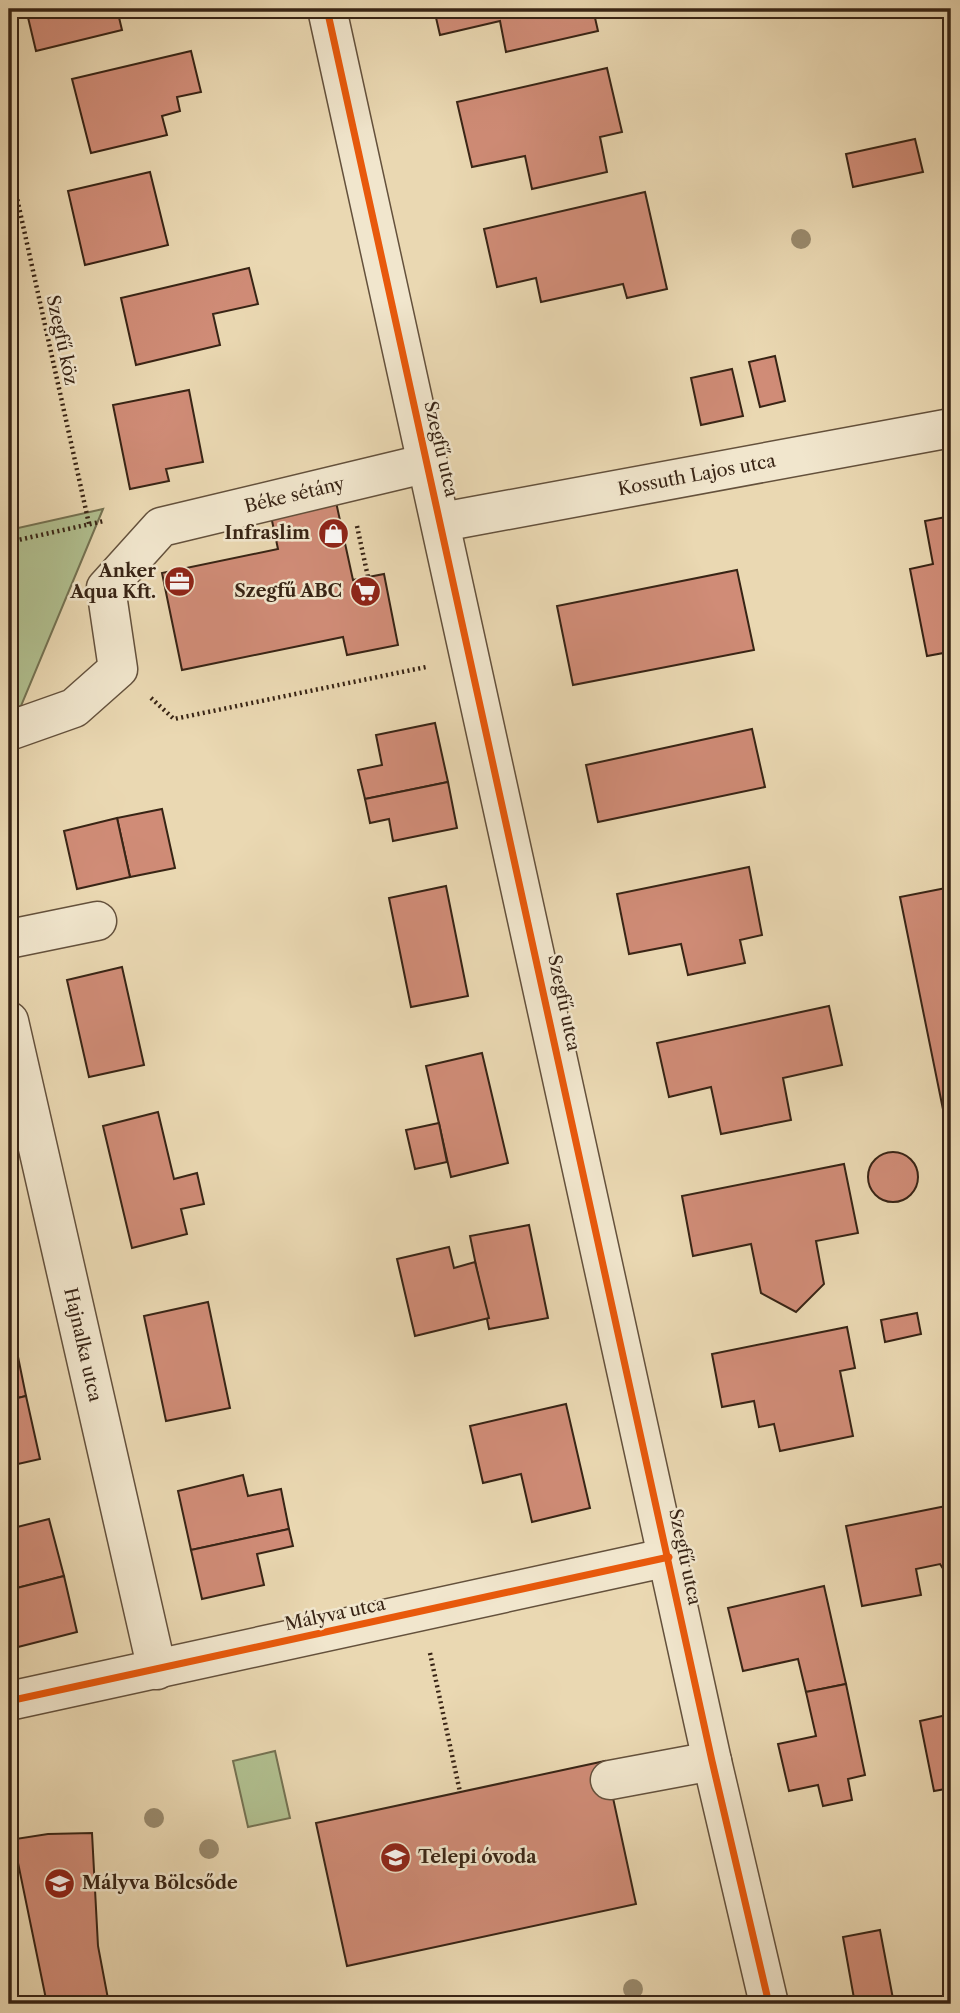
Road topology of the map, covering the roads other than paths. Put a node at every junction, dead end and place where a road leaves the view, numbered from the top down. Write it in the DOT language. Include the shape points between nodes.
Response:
graph roads {
  1 [pos="327,9"];
  2 [pos="951,428"];
  3 [pos="428,463"];
  4 [pos="442,522"];
  5 [pos="9,731"];
  6 [pos="97,921"];
  7 [pos="9,939"];
  8 [pos="9,1021"];
  9 [pos="669,1557"];
  10 [pos="157,1670"];
  11 [pos="9,1701"];
  12 [pos="712,1761"];
  13 [pos="610,1780"];
  14 [pos="769,2004"];
  1 -- 3 [label="street, Szegfű utca"];
  2 -- 4 [label="street, Kossuth Lajos utca"];
  3 -- 4 [label="street, Szegfű utca"];
  3 -- 5 [label="street, Béke sétány" via="161,527 106,588 118,669 74,708"];
  4 -- 9 [label="street, Szegfű utca"];
  6 -- 7 [label="street"];
  8 -- 10 [label="street, Hajnalka utca"];
  9 -- 10 [label="street, Mályva utca"];
  9 -- 12 [label="street, Szegfű utca"];
  10 -- 11 [label="street, Mályva utca"];
  12 -- 13 [label="street"];
  12 -- 14 [label="street, Szegfű utca"];
}
